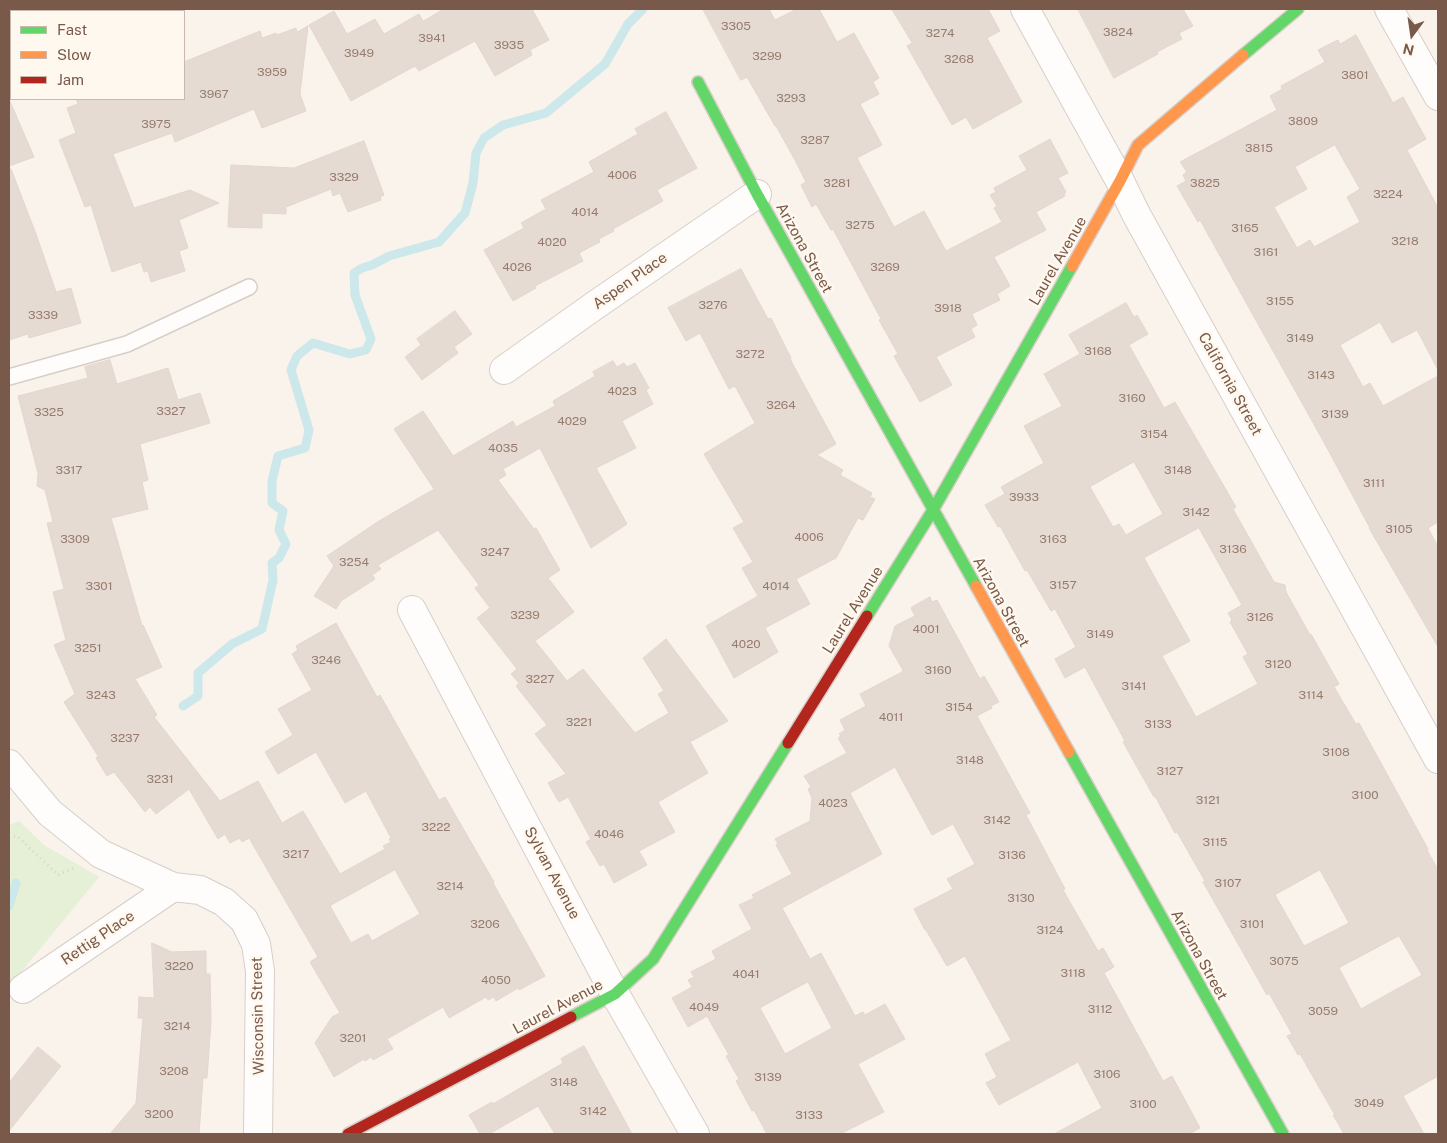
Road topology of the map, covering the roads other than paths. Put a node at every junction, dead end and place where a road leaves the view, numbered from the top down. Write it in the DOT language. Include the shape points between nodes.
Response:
graph roads {
  1 [pos="1025,9"];
  2 [pos="1298,9"];
  3 [pos="1388,9"];
  4 [pos="698,82"];
  5 [pos="1438,96"];
  6 [pos="1120,181"];
  7 [pos="757,194"];
  8 [pos="249,287"];
  9 [pos="504,370"];
  10 [pos="9,377"];
  11 [pos="933,510"];
  12 [pos="412,610"];
  13 [pos="1438,759"];
  14 [pos="9,764"];
  15 [pos="173,887"];
  16 [pos="23,989"];
  17 [pos="616,994"];
  18 [pos="258,1134"];
  19 [pos="348,1134"];
  20 [pos="695,1134"];
  21 [pos="1282,1134"];
  1 -- 6 [label="street, California Street"];
  2 -- 6 [label="street, Laurel Avenue" via="1138,145"];
  3 -- 5 [label="street"];
  4 -- 7 [label="street, Arizona Street"];
  6 -- 11 [label="street, Laurel Avenue"];
  6 -- 13 [label="street, California Street"];
  7 -- 9 [label="street, Aspen Place"];
  7 -- 11 [label="street, Arizona Street"];
  8 -- 10 [label="lane" via="127,344"];
  11 -- 17 [label="street, Laurel Avenue" via="653,959"];
  11 -- 21 [label="street, Arizona Street"];
  12 -- 17 [label="street, Sylvan Avenue"];
  14 -- 15 [label="street, Wisconsin Street" via="50,813 101,854"];
  15 -- 16 [label="street, Rettig Place"];
  15 -- 18 [label="street, Wisconsin Street" via="200,890 224,902 244,920 256,944 260,971"];
  17 -- 19 [label="street, Laurel Avenue"];
  17 -- 20 [label="street, Sylvan Avenue"];
}
